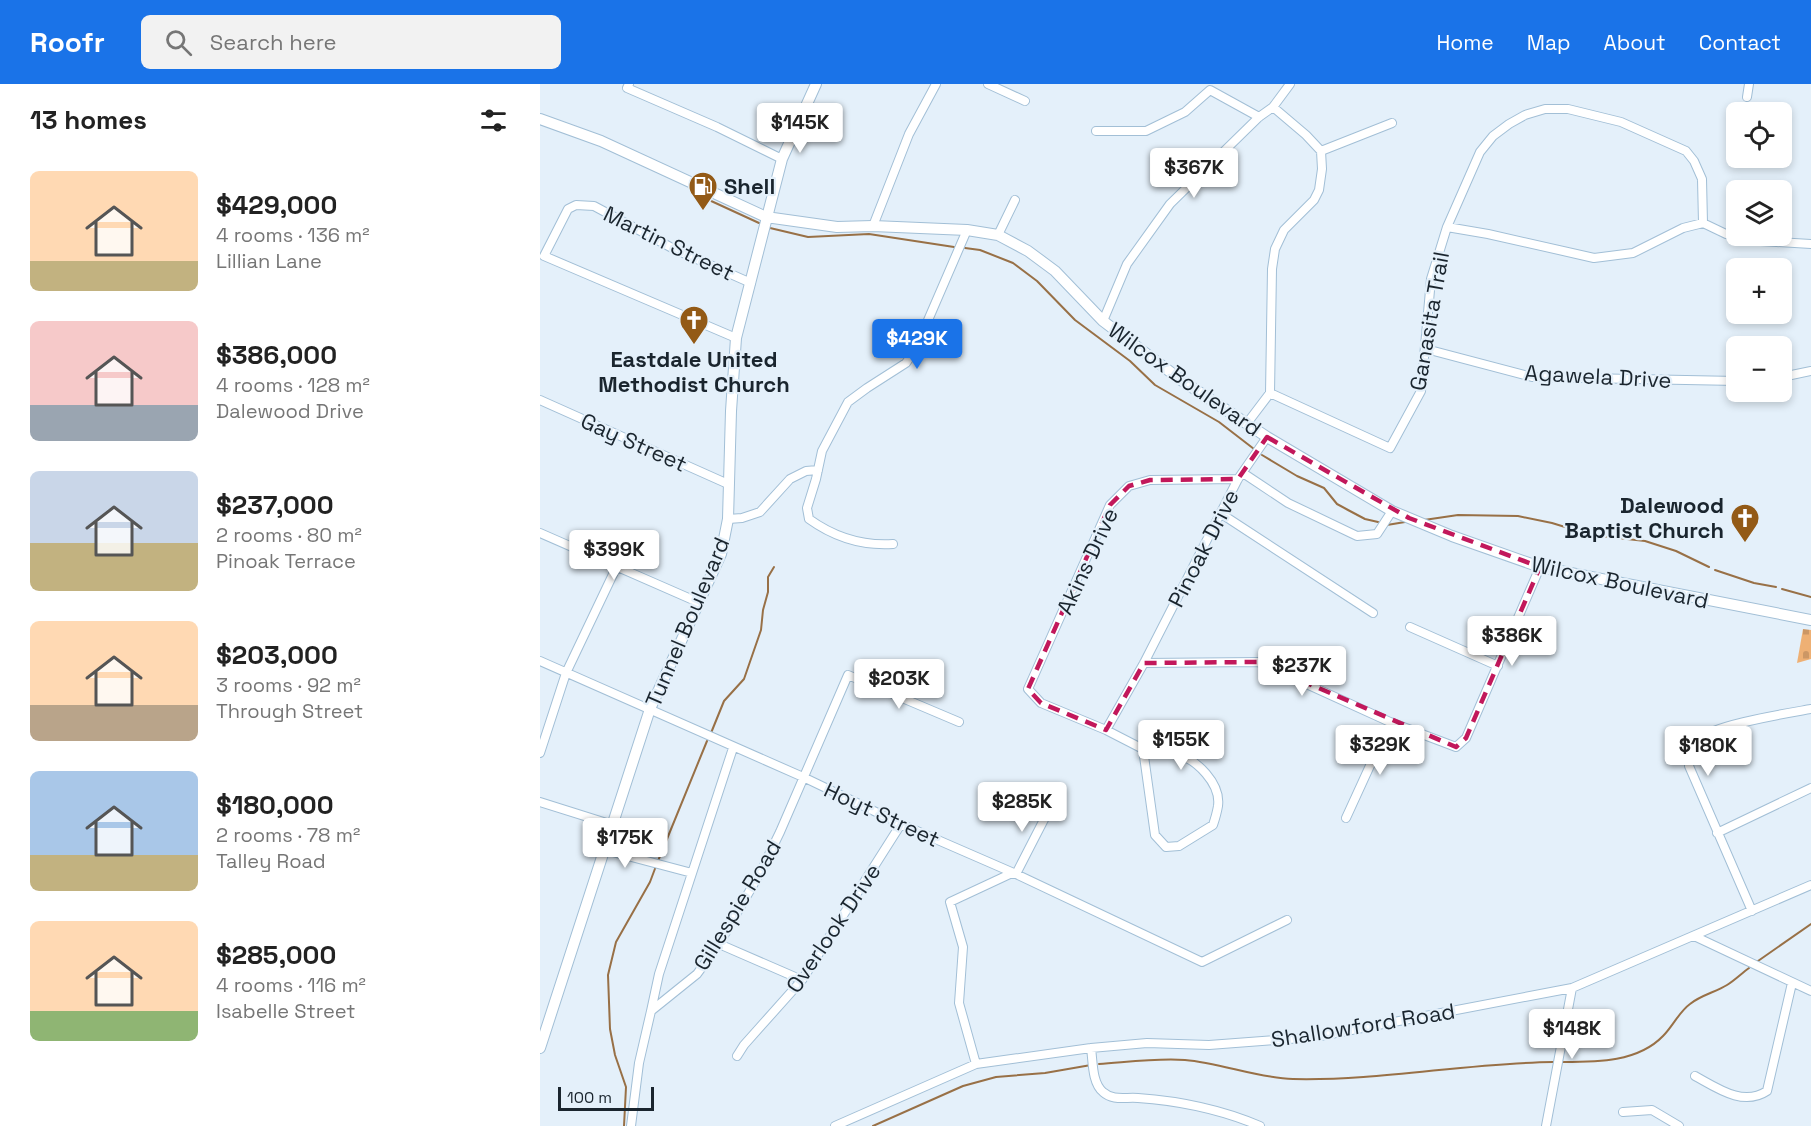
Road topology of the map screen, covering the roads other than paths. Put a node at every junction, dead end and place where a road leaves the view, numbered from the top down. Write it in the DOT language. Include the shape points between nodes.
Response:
graph roads {
  1 [pos="816,84"];
  2 [pos="936,84"];
  3 [pos="988,84"];
  4 [pos="1290,84"];
  5 [pos="1749,84"];
  6 [pos="628,86"];
  7 [pos="1747,97"];
  8 [pos="1024,101"];
  9 [pos="1274,107"];
  10 [pos="1259,117"];
  11 [pos="540,119"];
  12 [pos="1392,123"];
  13 [pos="1096,131"];
  14 [pos="1321,151"];
  15 [pos="782,159"];
  16 [pos="1015,200"];
  17 [pos="766,217"];
  18 [pos="1703,223"];
  19 [pos="873,226"];
  20 [pos="1447,227"];
  21 [pos="967,230"];
  22 [pos="998,235"];
  23 [pos="1811,244"];
  24 [pos="751,283"];
  25 [pos="1103,321"];
  26 [pos="736,338"];
  27 [pos="1426,349"];
  28 [pos="1811,371"];
  29 [pos="1792,376"];
  30 [pos="1726,381"];
  31 [pos="1270,393"];
  32 [pos="540,400"];
  33 [pos="1248,422"];
  34 [pos="1268,437"];
  35 [pos="817,475"];
  36 [pos="1241,476"];
  37 [pos="728,484"];
  38 [pos="1392,511"];
  39 [pos="1220,513"];
  40 [pos="728,519"];
  41 [pos="540,533"];
  42 [pos="893,544"];
  43 [pos="1540,567"];
  44 [pos="616,568"];
  45 [pos="700,603"];
  46 [pos="1373,613"];
  47 [pos="1811,620"];
  48 [pos="1410,627"];
  49 [pos="540,661"];
  50 [pos="1144,663"];
  51 [pos="1498,666"];
  52 [pos="566,673"];
  53 [pos="650,709"];
  54 [pos="1811,709"];
  55 [pos="959,722"];
  56 [pos="1390,722"];
  57 [pos="1106,730"];
  58 [pos="734,748"];
  59 [pos="1143,749"];
  60 [pos="540,753"];
  61 [pos="803,777"];
  62 [pos="1811,788"];
  63 [pos="540,802"];
  64 [pos="1052,804"];
  65 [pos="1346,818"];
  66 [pos="901,824"];
  67 [pos="613,825"];
  68 [pos="1717,833"];
  69 [pos="605,850"];
  70 [pos="692,873"];
  71 [pos="1016,874"];
  72 [pos="1811,885"];
  73 [pos="1752,911"];
  74 [pos="1287,920"];
  75 [pos="1694,936"];
  76 [pos="719,944"];
  77 [pos="802,980"];
  78 [pos="1792,983"];
  79 [pos="1572,988"];
  80 [pos="1811,991"];
  81 [pos="651,1011"];
  82 [pos="540,1048"];
  83 [pos="1091,1048"];
  84 [pos="737,1056"];
  85 [pos="976,1064"];
  86 [pos="1695,1076"];
  87 [pos="1623,1112"];
  88 [pos="631,1126"];
  89 [pos="835,1126"];
  90 [pos="1260,1126"];
  91 [pos="1546,1126"];
  92 [pos="1679,1126"];
  1 -- 15 [label="main road, Tunnel Boulevard"];
  2 -- 19 [label="street" via="909,134"];
  3 -- 8 [label="street"];
  4 -- 9 [label="street"];
  5 -- 7 [label="street"];
  6 -- 15 [label="street"];
  9 -- 10 [label="street"];
  9 -- 14 [label="street"];
  10 -- 13 [label="street" via="1210,90 1185,112 1146,131"];
  10 -- 25 [label="street" via="1170,204 1127,264"];
  11 -- 17 [label="main road, Wilcox Boulevard" via="601,141"];
  12 -- 14 [label="street"];
  14 -- 31 [label="street" via="1319,190 1284,230 1275,249"];
  15 -- 17 [label="main road, Tunnel Boulevard"];
  16 -- 22 [label="street"];
  17 -- 19 [label="main road, Wilcox Boulevard" via="837,227"];
  17 -- 24 [label="main road, Tunnel Boulevard"];
  18 -- 20 [label="street" via="1683,228 1633,253 1594,258"];
  18 -- 20 [label="street, Ganasita Trail" via="1702,179 1686,151 1621,122 1568,109 1545,109 1525,115 1493,136 1480,152"];
  18 -- 23 [label="street" via="1745,240"];
  19 -- 21 [label="main road, Wilcox Boulevard"];
  20 -- 27 [label="street, Ganasita Trail" via="1431,279"];
  21 -- 22 [label="main road, Wilcox Boulevard"];
  21 -- 35 [label="street" via="916,348 906,363 848,402 822,451"];
  22 -- 25 [label="main road, Wilcox Boulevard" via="1055,271"];
  24 -- 26 [label="main road, Tunnel Boulevard"];
  24 -- 26 [label="street, Martin Street" via="674,249 594,206 576,205 568,209 544,256"];
  25 -- 33 [label="main road, Wilcox Boulevard" via="1181,380"];
  26 -- 37 [label="main road, Tunnel Boulevard"];
  27 -- 30 [label="street, Agawela Drive" via="1532,377"];
  27 -- 31 [label="street, Ganasita Trail" via="1420,391 1390,448"];
  28 -- 29 [label="street"];
  31 -- 33 [label="street"];
  32 -- 37 [label="street, Gay Street"];
  33 -- 34 [label="main road, Wilcox Boulevard"];
  34 -- 36 [label="street, Pinoak Drive"];
  34 -- 38 [label="main road, Wilcox Boulevard"];
  35 -- 40 [label="street" via="806,471 790,479 760,512"];
  35 -- 42 [label="street" via="807,508 809,519 827,532 851,540"];
  36 -- 38 [label="street" via="1358,536 1377,534"];
  36 -- 39 [label="street, Pinoak Drive"];
  36 -- 57 [label="street, Akins Drive" via="1150,480 1129,486 1110,505 1028,689 1041,703"];
  37 -- 40 [label="main road, Tunnel Boulevard"];
  38 -- 43 [label="main road, Wilcox Boulevard"];
  39 -- 46 [label="street"];
  39 -- 50 [label="street, Pinoak Drive"];
  40 -- 45 [label="main road, Tunnel Boulevard" via="721,554"];
  41 -- 44 [label="street"];
  43 -- 47 [label="main road, Wilcox Boulevard"];
  43 -- 51 [label="street"];
  44 -- 45 [label="street"];
  44 -- 52 [label="street"];
  45 -- 53 [label="main road, Tunnel Boulevard"];
  48 -- 51 [label="street"];
  49 -- 52 [label="street, Hoyt Street"];
  50 -- 56 [label="street" via="1258,662"];
  50 -- 57 [label="street, Pinoak Drive"];
  51 -- 56 [label="street" via="1466,738 1456,747"];
  52 -- 53 [label="street, Hoyt Street"];
  52 -- 60 [label="street"];
  53 -- 58 [label="street, Hoyt Street"];
  53 -- 67 [label="main road, Tunnel Boulevard"];
  54 -- 68 [label="street" via="1734,724 1700,737 1692,747 1689,766"];
  55 -- 61 [label="street, Gillespie Road" via="848,675"];
  56 -- 65 [label="street"];
  57 -- 59 [label="street"];
  58 -- 61 [label="street, Hoyt Street"];
  58 -- 70 [label="street"];
  59 -- 59 [label="street" via="1177,754 1197,764 1217,790 1213,825 1179,846 1166,847 1155,835"];
  61 -- 66 [label="street, Hoyt Street"];
  61 -- 76 [label="street, Gillespie Road" via="772,848"];
  62 -- 68 [label="street"];
  63 -- 67 [label="street"];
  64 -- 71 [label="street"];
  66 -- 71 [label="street, Hoyt Street"];
  66 -- 77 [label="street, Overlook Drive"];
  67 -- 69 [label="main road, Tunnel Boulevard"];
  68 -- 73 [label="street"];
  69 -- 70 [label="street"];
  69 -- 82 [label="main road, Tunnel Boulevard"];
  70 -- 81 [label="street"];
  71 -- 74 [label="street, Hoyt Street" via="1202,962"];
  71 -- 85 [label="street" via="950,902 963,947 959,1003"];
  72 -- 73 [label="street, Shallowford Road"];
  73 -- 75 [label="street, Shallowford Road"];
  75 -- 78 [label="street"];
  75 -- 79 [label="street, Shallowford Road"];
  76 -- 77 [label="street"];
  76 -- 81 [label="street, Gillespie Road" via="697,974"];
  77 -- 84 [label="street, Overlook Drive"];
  78 -- 80 [label="street"];
  78 -- 86 [label="street" via="1767,1091 1758,1097 1740,1097"];
  79 -- 83 [label="street, Shallowford Road" via="1315,1037"];
  79 -- 91 [label="street"];
  81 -- 88 [label="street"];
  83 -- 85 [label="street, Shallowford Road"];
  83 -- 90 [label="street" via="1095,1078 1101,1091 1112,1099 1185,1102"];
  85 -- 89 [label="street, Shallowford Road"];
  87 -- 92 [label="street" via="1652,1110"];
}
